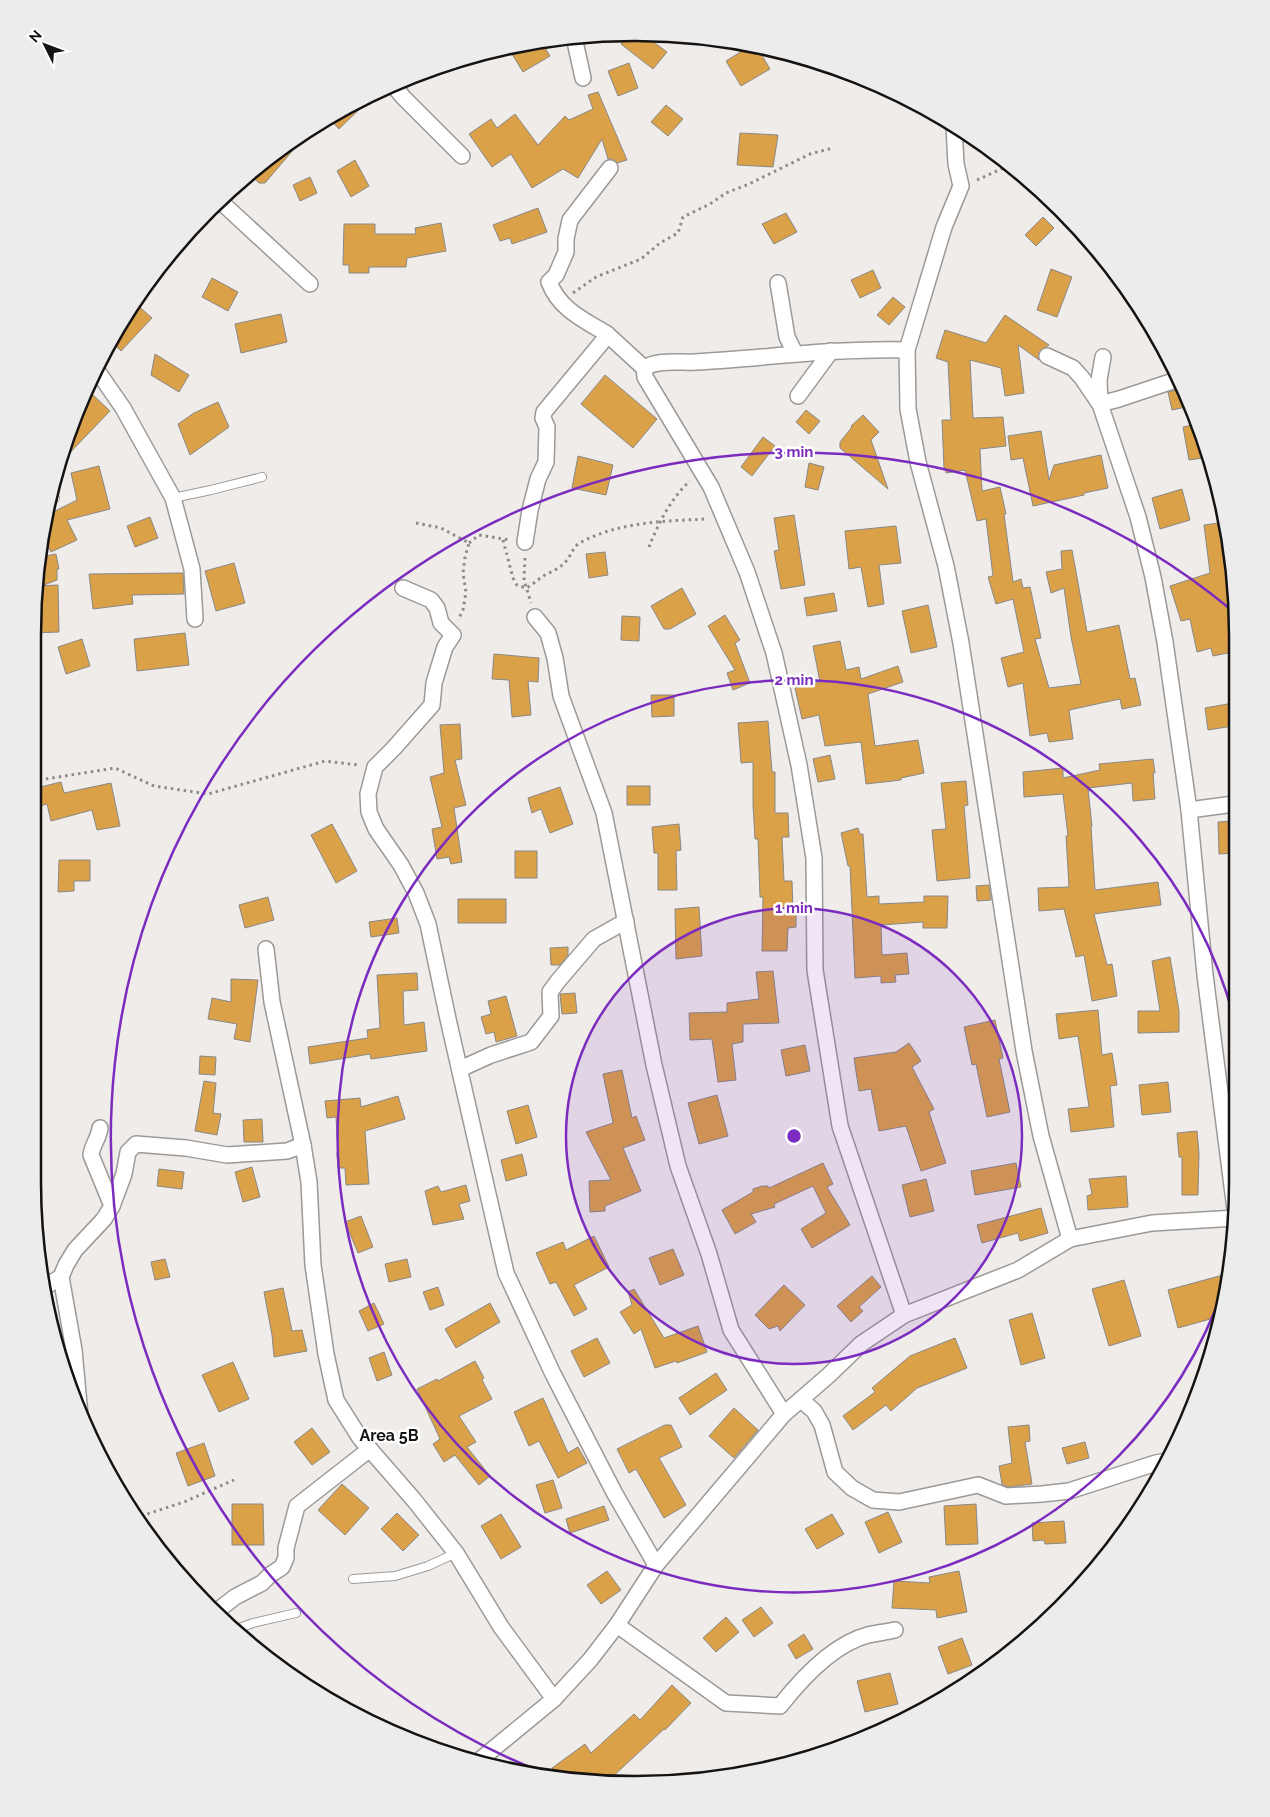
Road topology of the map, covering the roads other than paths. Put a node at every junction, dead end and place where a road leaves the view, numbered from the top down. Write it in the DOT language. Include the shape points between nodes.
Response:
graph roads {
  1 [pos="575,45"];
  2 [pos="582,78"];
  3 [pos="398,91"];
  4 [pos="954,135"];
  5 [pos="462,156"];
  6 [pos="610,168"];
  7 [pos="225,206"];
  8 [pos="778,283"];
  9 [pos="310,284"];
  10 [pos="607,334"];
  11 [pos="907,350"];
  12 [pos="831,351"];
  13 [pos="795,354"];
  14 [pos="1047,356"];
  15 [pos="1103,357"];
  16 [pos="644,368"];
  17 [pos="101,375"];
  18 [pos="1172,381"];
  19 [pos="798,396"];
  20 [pos="1100,404"];
  21 [pos="262,477"];
  22 [pos="174,498"];
  23 [pos="525,542"];
  24 [pos="403,588"];
  25 [pos="535,617"];
  26 [pos="195,619"];
  27 [pos="1229,805"];
  28 [pos="1189,810"];
  29 [pos="626,921"];
  30 [pos="266,949"];
  31 [pos="460,1069"];
  32 [pos="100,1128"];
  33 [pos="304,1145"];
  34 [pos="1229,1163"];
  35 [pos="112,1206"];
  36 [pos="1227,1219"];
  37 [pos="1070,1239"];
  38 [pos="61,1277"];
  39 [pos="50,1283"];
  40 [pos="904,1316"];
  41 [pos="77,1385"];
  42 [pos="801,1400"];
  43 [pos="784,1414"];
  44 [pos="370,1449"];
  45 [pos="1158,1463"];
  46 [pos="456,1553"];
  47 [pos="656,1565"];
  48 [pos="352,1579"];
  49 [pos="221,1608"];
  50 [pos="296,1613"];
  51 [pos="617,1625"];
  52 [pos="243,1627"];
  53 [pos="895,1630"];
  54 [pos="554,1699"];
  55 [pos="484,1757"];
  1 -- 2 [label="street"];
  3 -- 5 [label="street"];
  4 -- 11 [label="street" via="956,164 962,186 944,227"];
  6 -- 10 [label="street" via="570,220 566,252 556,275 549,282 568,310"];
  7 -- 9 [label="street"];
  8 -- 13 [label="street" via="786,337"];
  10 -- 16 [label="street"];
  10 -- 23 [label="street" via="544,412 546,462 538,479"];
  11 -- 12 [label="street"];
  11 -- 37 [label="street" via="908,409 961,643 1024,1051 1041,1136"];
  12 -- 13 [label="street"];
  12 -- 19 [label="street"];
  13 -- 16 [label="street" via="663,362"];
  14 -- 20 [label="street" via="1073,368"];
  15 -- 20 [label="street" via="1099,380"];
  16 -- 40 [label="street" via="644,376 711,486 747,572 774,653 799,765 814,858 814,970 840,1126"];
  17 -- 22 [label="street" via="124,408"];
  18 -- 20 [label="street"];
  20 -- 28 [label="street" via="1138,517 1153,577"];
  21 -- 22 [label="lane"];
  22 -- 26 [label="street" via="192,569"];
  24 -- 31 [label="street" via="430,600 437,608 441,623 453,635 434,683 432,705 375,767 368,794 369,812 416,893 428,924"];
  25 -- 29 [label="street" via="548,633 561,696 604,813"];
  27 -- 28 [label="street"];
  28 -- 34 [label="street" via="1205,975"];
  29 -- 31 [label="street" via="594,939 558,981 550,992 551,1016 531,1042"];
  29 -- 43 [label="street" via="654,1065 678,1166 731,1330"];
  30 -- 33 [label="street" via="272,1002"];
  31 -- 47 [label="street" via="506,1274 557,1382"];
  32 -- 35 [label="street" via="91,1155"];
  33 -- 35 [label="street" via="287,1151 227,1155 136,1144 128,1152"];
  33 -- 44 [label="street" via="313,1265 334,1391 336,1400"];
  35 -- 38 [label="street" via="75,1250"];
  36 -- 37 [label="street" via="1152,1223"];
  37 -- 40 [label="street" via="1018,1270"];
  38 -- 39 [label="street"];
  38 -- 41 [label="street"];
  40 -- 42 [label="street" via="861,1344"];
  42 -- 43 [label="street"];
  42 -- 45 [label="street" via="814,1411 822,1425 835,1472 852,1488 873,1500 899,1502 978,1484 1006,1496 1069,1491"];
  43 -- 47 [label="street"];
  44 -- 46 [label="street"];
  44 -- 49 [label="street" via="297,1506 282,1566 262,1583 235,1596"];
  46 -- 48 [label="lane" via="395,1576"];
  46 -- 54 [label="street" via="501,1627"];
  47 -- 51 [label="street"];
  50 -- 52 [label="lane"];
  51 -- 53 [label="street" via="726,1703 780,1706 833,1651 867,1635"];
  51 -- 54 [label="street"];
  54 -- 55 [label="street"];
}
